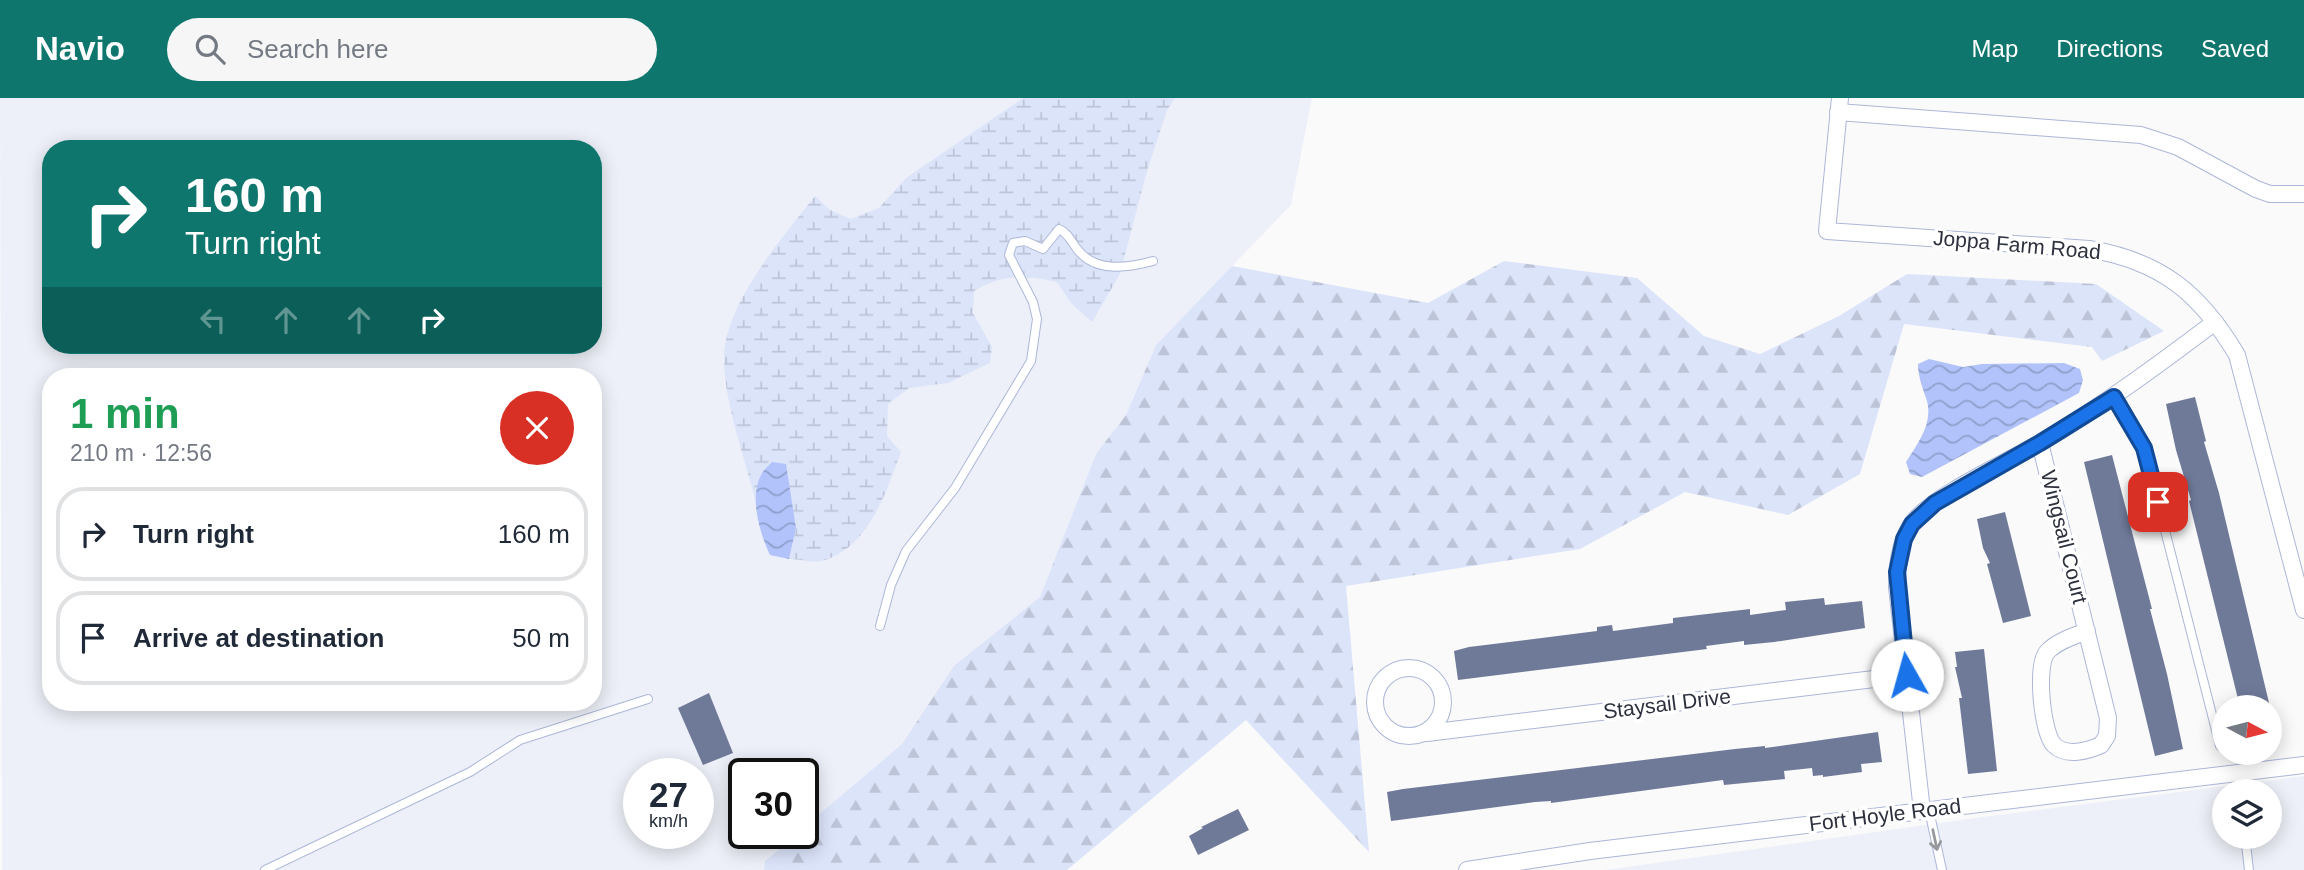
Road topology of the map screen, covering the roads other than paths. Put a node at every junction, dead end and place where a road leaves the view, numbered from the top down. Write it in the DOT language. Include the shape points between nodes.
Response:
graph roads {
  1 [pos="1839,105"];
  2 [pos="2304,194"];
  3 [pos="1153,261"];
  4 [pos="2215,322"];
  5 [pos="2114,397"];
  6 [pos="2040,443"];
  7 [pos="2304,610"];
  8 [pos="880,626"];
  9 [pos="2087,631"];
  10 [pos="1907,675"];
  11 [pos="648,699"];
  12 [pos="2212,715"];
  13 [pos="1427,733"];
  14 [pos="2304,765"];
  15 [pos="2239,772"];
  16 [pos="2240,779"];
  17 [pos="1925,811"];
  18 [pos="2247,849"];
  19 [pos="265,870"];
  20 [pos="1467,870"];
  21 [pos="1942,870"];
  22 [pos="2249,870"];
  1 -- 2 [label="street" via="2141,135 2178,147 2256,189 2270,194"];
  1 -- 4 [label="street, Joppa Farm Road" via="1827,231 2114,253 2145,263 2170,278"];
  3 -- 8 [label="lane" via="1137,266 1099,266 1084,258 1059,229 1042,249 1025,241 1013,243 1009,255 1038,320 1031,361 955,488 906,551"];
  4 -- 5 [label="street"];
  4 -- 7 [label="street, Joppa Farm Road" via="2237,355"];
  5 -- 6 [label="street"];
  5 -- 12 [label="lane" via="2144,448"];
  6 -- 9 [label="street, Wingsail Court"];
  6 -- 10 [label="street" via="1935,503 1912,524 1897,572"];
  9 -- 9 [label="street, Wingsail Court" via="2108,718 2107,736 2101,746 2090,750 2063,751 2047,732 2041,664 2046,652"];
  10 -- 13 [label="street, Staysail Drive"];
  10 -- 17 [label="street"];
  11 -- 19 [label="lane" via="520,740 470,772"];
  13 -- 13 [label="street, Staysail Drive" via="1394,733 1378,718 1374,696 1394,670 1417,668 1428,673 1442,691 1441,714"];
  14 -- 15 [label="street, Fort Hoyle Road"];
  15 -- 16 [label="lane"];
  15 -- 17 [label="street, Fort Hoyle Road"];
  17 -- 20 [label="street, Fort Hoyle Road"];
  17 -- 21 [label="lane, one-way"];
  18 -- 22 [label="lane"];
}
